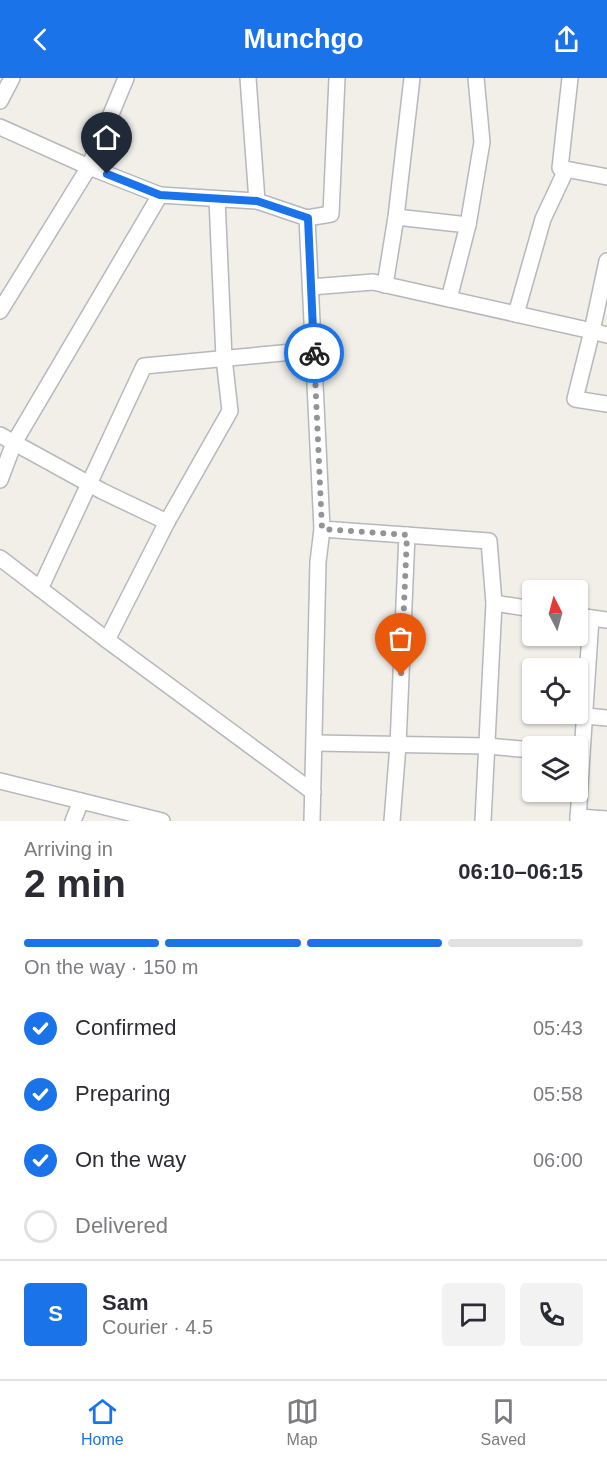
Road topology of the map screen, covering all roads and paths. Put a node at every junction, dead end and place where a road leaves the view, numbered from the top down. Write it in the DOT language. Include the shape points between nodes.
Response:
graph roads {
  1 [pos="12,78"];
  2 [pos="126,78"];
  3 [pos="248,78"];
  4 [pos="338,78"];
  5 [pos="412,78"];
  6 [pos="476,78"];
  7 [pos="570,78"];
  8 [pos="0,101"];
  9 [pos="0,127"];
  10 [pos="89,167"];
  11 [pos="566,170"];
  12 [pos="607,177"];
  13 [pos="160,195"];
  14 [pos="217,199"];
  15 [pos="257,201"];
  16 [pos="396,217"];
  17 [pos="308,218"];
  18 [pos="468,225"];
  19 [pos="607,264"];
  20 [pos="385,285"];
  21 [pos="310,286"];
  22 [pos="449,299"];
  23 [pos="0,311"];
  24 [pos="516,314"];
  25 [pos="600,333"];
  26 [pos="314,350"];
  27 [pos="224,358"];
  28 [pos="607,404"];
  29 [pos="0,435"];
  30 [pos="14,443"];
  31 [pos="0,480"];
  32 [pos="89,484"];
  33 [pos="167,522"];
  34 [pos="322,529"];
  35 [pos="407,535"];
  36 [pos="0,558"];
  37 [pos="40,589"];
  38 [pos="494,603"];
  39 [pos="522,607"];
  40 [pos="588,618"];
  41 [pos="607,620"];
  42 [pos="107,640"];
  43 [pos="588,716"];
  44 [pos="607,718"];
  45 [pos="315,743"];
  46 [pos="398,745"];
  47 [pos="487,746"];
  48 [pos="522,749"];
  49 [pos="0,781"];
  50 [pos="314,792"];
  51 [pos="81,801"];
  52 [pos="579,802"];
  53 [pos="578,819"];
  54 [pos="607,819"];
  55 [pos="73,821"];
  56 [pos="161,821"];
  57 [pos="312,821"];
  58 [pos="392,821"];
  59 [pos="483,821"];
  1 -- 8 [label="street"];
  2 -- 10 [label="street"];
  3 -- 15 [label="street"];
  4 -- 17 [label="street" via="331,214"];
  5 -- 16 [label="street"];
  6 -- 18 [label="street" via="482,142"];
  7 -- 11 [label="street" via="560,168"];
  9 -- 10 [label="street"];
  10 -- 13 [label="street"];
  10 -- 23 [label="street"];
  11 -- 12 [label="street"];
  11 -- 24 [label="street" via="543,219"];
  13 -- 14 [label="street"];
  13 -- 30 [label="street"];
  14 -- 15 [label="street"];
  14 -- 27 [label="street"];
  15 -- 17 [label="street"];
  16 -- 18 [label="street"];
  16 -- 20 [label="street"];
  17 -- 21 [label="street"];
  18 -- 22 [label="street"];
  19 -- 25 [label="street"];
  20 -- 21 [label="street" via="373,282"];
  20 -- 22 [label="street"];
  21 -- 26 [label="street"];
  22 -- 24 [label="street"];
  24 -- 25 [label="street"];
  25 -- 28 [label="street" via="575,399"];
  26 -- 27 [label="street"];
  26 -- 34 [label="street"];
  27 -- 32 [label="street" via="144,366"];
  27 -- 33 [label="street" via="230,411"];
  29 -- 30 [label="street"];
  30 -- 31 [label="street"];
  30 -- 32 [label="street"];
  32 -- 33 [label="street"];
  32 -- 37 [label="street"];
  33 -- 42 [label="street"];
  34 -- 35 [label="street"];
  34 -- 45 [label="street"];
  35 -- 38 [label="street" via="489,541"];
  35 -- 46 [label="street"];
  36 -- 37 [label="street"];
  37 -- 42 [label="street"];
  38 -- 39 [label="street"];
  38 -- 47 [label="street"];
  40 -- 41 [label="street"];
  42 -- 50 [label="street"];
  43 -- 44 [label="street"];
  45 -- 46 [label="street"];
  45 -- 50 [label="street"];
  46 -- 47 [label="street"];
  46 -- 58 [label="street"];
  47 -- 48 [label="street"];
  47 -- 59 [label="street"];
  49 -- 51 [label="street"];
  50 -- 57 [label="street"];
  51 -- 55 [label="street"];
  51 -- 56 [label="street"];
  52 -- 53 [label="street"];
  53 -- 54 [label="street"];
}
